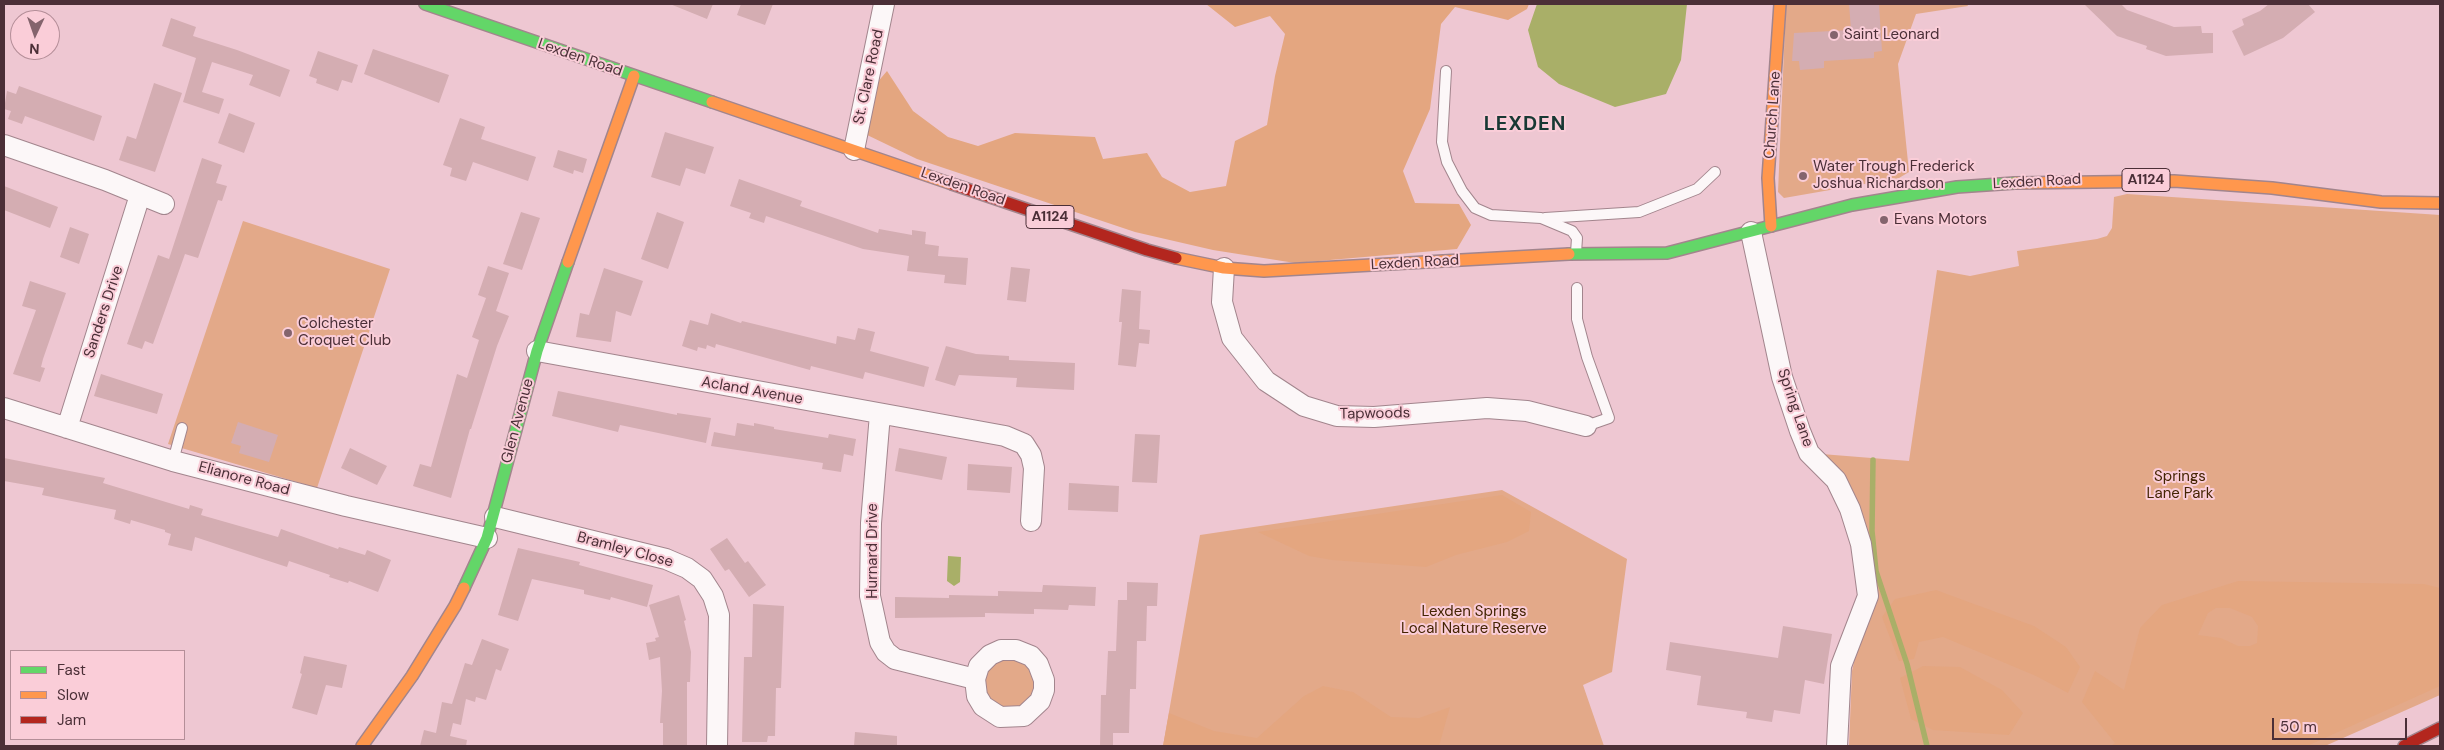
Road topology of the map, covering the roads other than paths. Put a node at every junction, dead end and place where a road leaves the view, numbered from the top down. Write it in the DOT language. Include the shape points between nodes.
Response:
graph roads {
  1 [pos="425,4"];
  2 [pos="884,4"];
  3 [pos="1780,4"];
  4 [pos="1446,71"];
  5 [pos="634,76"];
  6 [pos="4,146"];
  7 [pos="854,150"];
  8 [pos="1715,172"];
  9 [pos="140,195"];
  10 [pos="2440,203"];
  11 [pos="164,204"];
  12 [pos="1541,218"];
  13 [pos="1771,226"];
  14 [pos="1751,232"];
  15 [pos="1576,254"];
  16 [pos="1224,268"];
  17 [pos="1576,288"];
  18 [pos="537,352"];
  19 [pos="4,408"];
  20 [pos="880,414"];
  21 [pos="1586,426"];
  22 [pos="67,428"];
  23 [pos="182,428"];
  24 [pos="173,461"];
  25 [pos="494,517"];
  26 [pos="1031,521"];
  27 [pos="487,538"];
  28 [pos="975,679"];
  29 [pos="2440,728"];
  30 [pos="362,746"];
  31 [pos="717,746"];
  32 [pos="1837,746"];
  33 [pos="2404,746"];
  1 -- 5 [label="main road, Lexden Road / A1124"];
  2 -- 7 [label="street, St. Clare Road"];
  3 -- 13 [label="main road, Church Lane" via="1768,178"];
  4 -- 12 [label="lane" via="1442,142 1447,162 1462,190 1475,208 1491,216"];
  5 -- 7 [label="main road, Lexden Road / A1124"];
  5 -- 18 [label="main road, Glen Avenue"];
  6 -- 9 [label="street"];
  7 -- 16 [label="main road, Lexden Road / A1124" via="1146,250"];
  8 -- 12 [label="lane" via="1697,189 1639,212"];
  9 -- 11 [label="street"];
  9 -- 22 [label="street, Sanders Drive"];
  10 -- 13 [label="main road, Lexden Road / A1124" via="2381,202 2272,188 2174,181 2038,181 1911,194"];
  12 -- 15 [label="lane" via="1572,231 1577,238"];
  13 -- 14 [label="main road, Lexden Road / A1124"];
  14 -- 15 [label="main road, Lexden Road / A1124" via="1667,253"];
  14 -- 32 [label="street, Spring Lane" via="1782,377 1800,431 1809,453 1836,480 1850,508 1861,544 1868,596 1841,666"];
  15 -- 16 [label="main road, Lexden Road / A1124" via="1264,271"];
  16 -- 21 [label="street, Tapwoods" via="1222,302 1232,338 1266,381 1304,406 1336,416 1374,417 1488,408 1527,411"];
  17 -- 21 [label="lane" via="1577,319 1609,418"];
  18 -- 20 [label="street, Acland Avenue"];
  18 -- 25 [label="main road, Glen Avenue"];
  19 -- 22 [label="street, Elianore Road"];
  20 -- 26 [label="street, Acland Avenue" via="1005,436 1024,444 1034,468"];
  20 -- 28 [label="street, Hurnard Drive" via="870,523 870,596 880,642 895,659"];
  22 -- 24 [label="street, Elianore Road"];
  23 -- 24 [label="lane"];
  24 -- 27 [label="street, Elianore Road" via="346,506"];
  25 -- 27 [label="main road, Glen Avenue"];
  25 -- 31 [label="street, Bramley Close" via="666,559 687,568 702,580 713,596 719,616"];
  27 -- 30 [label="main road, Glen Avenue" via="441,630"];
  29 -- 33 [label="main road"];
}
